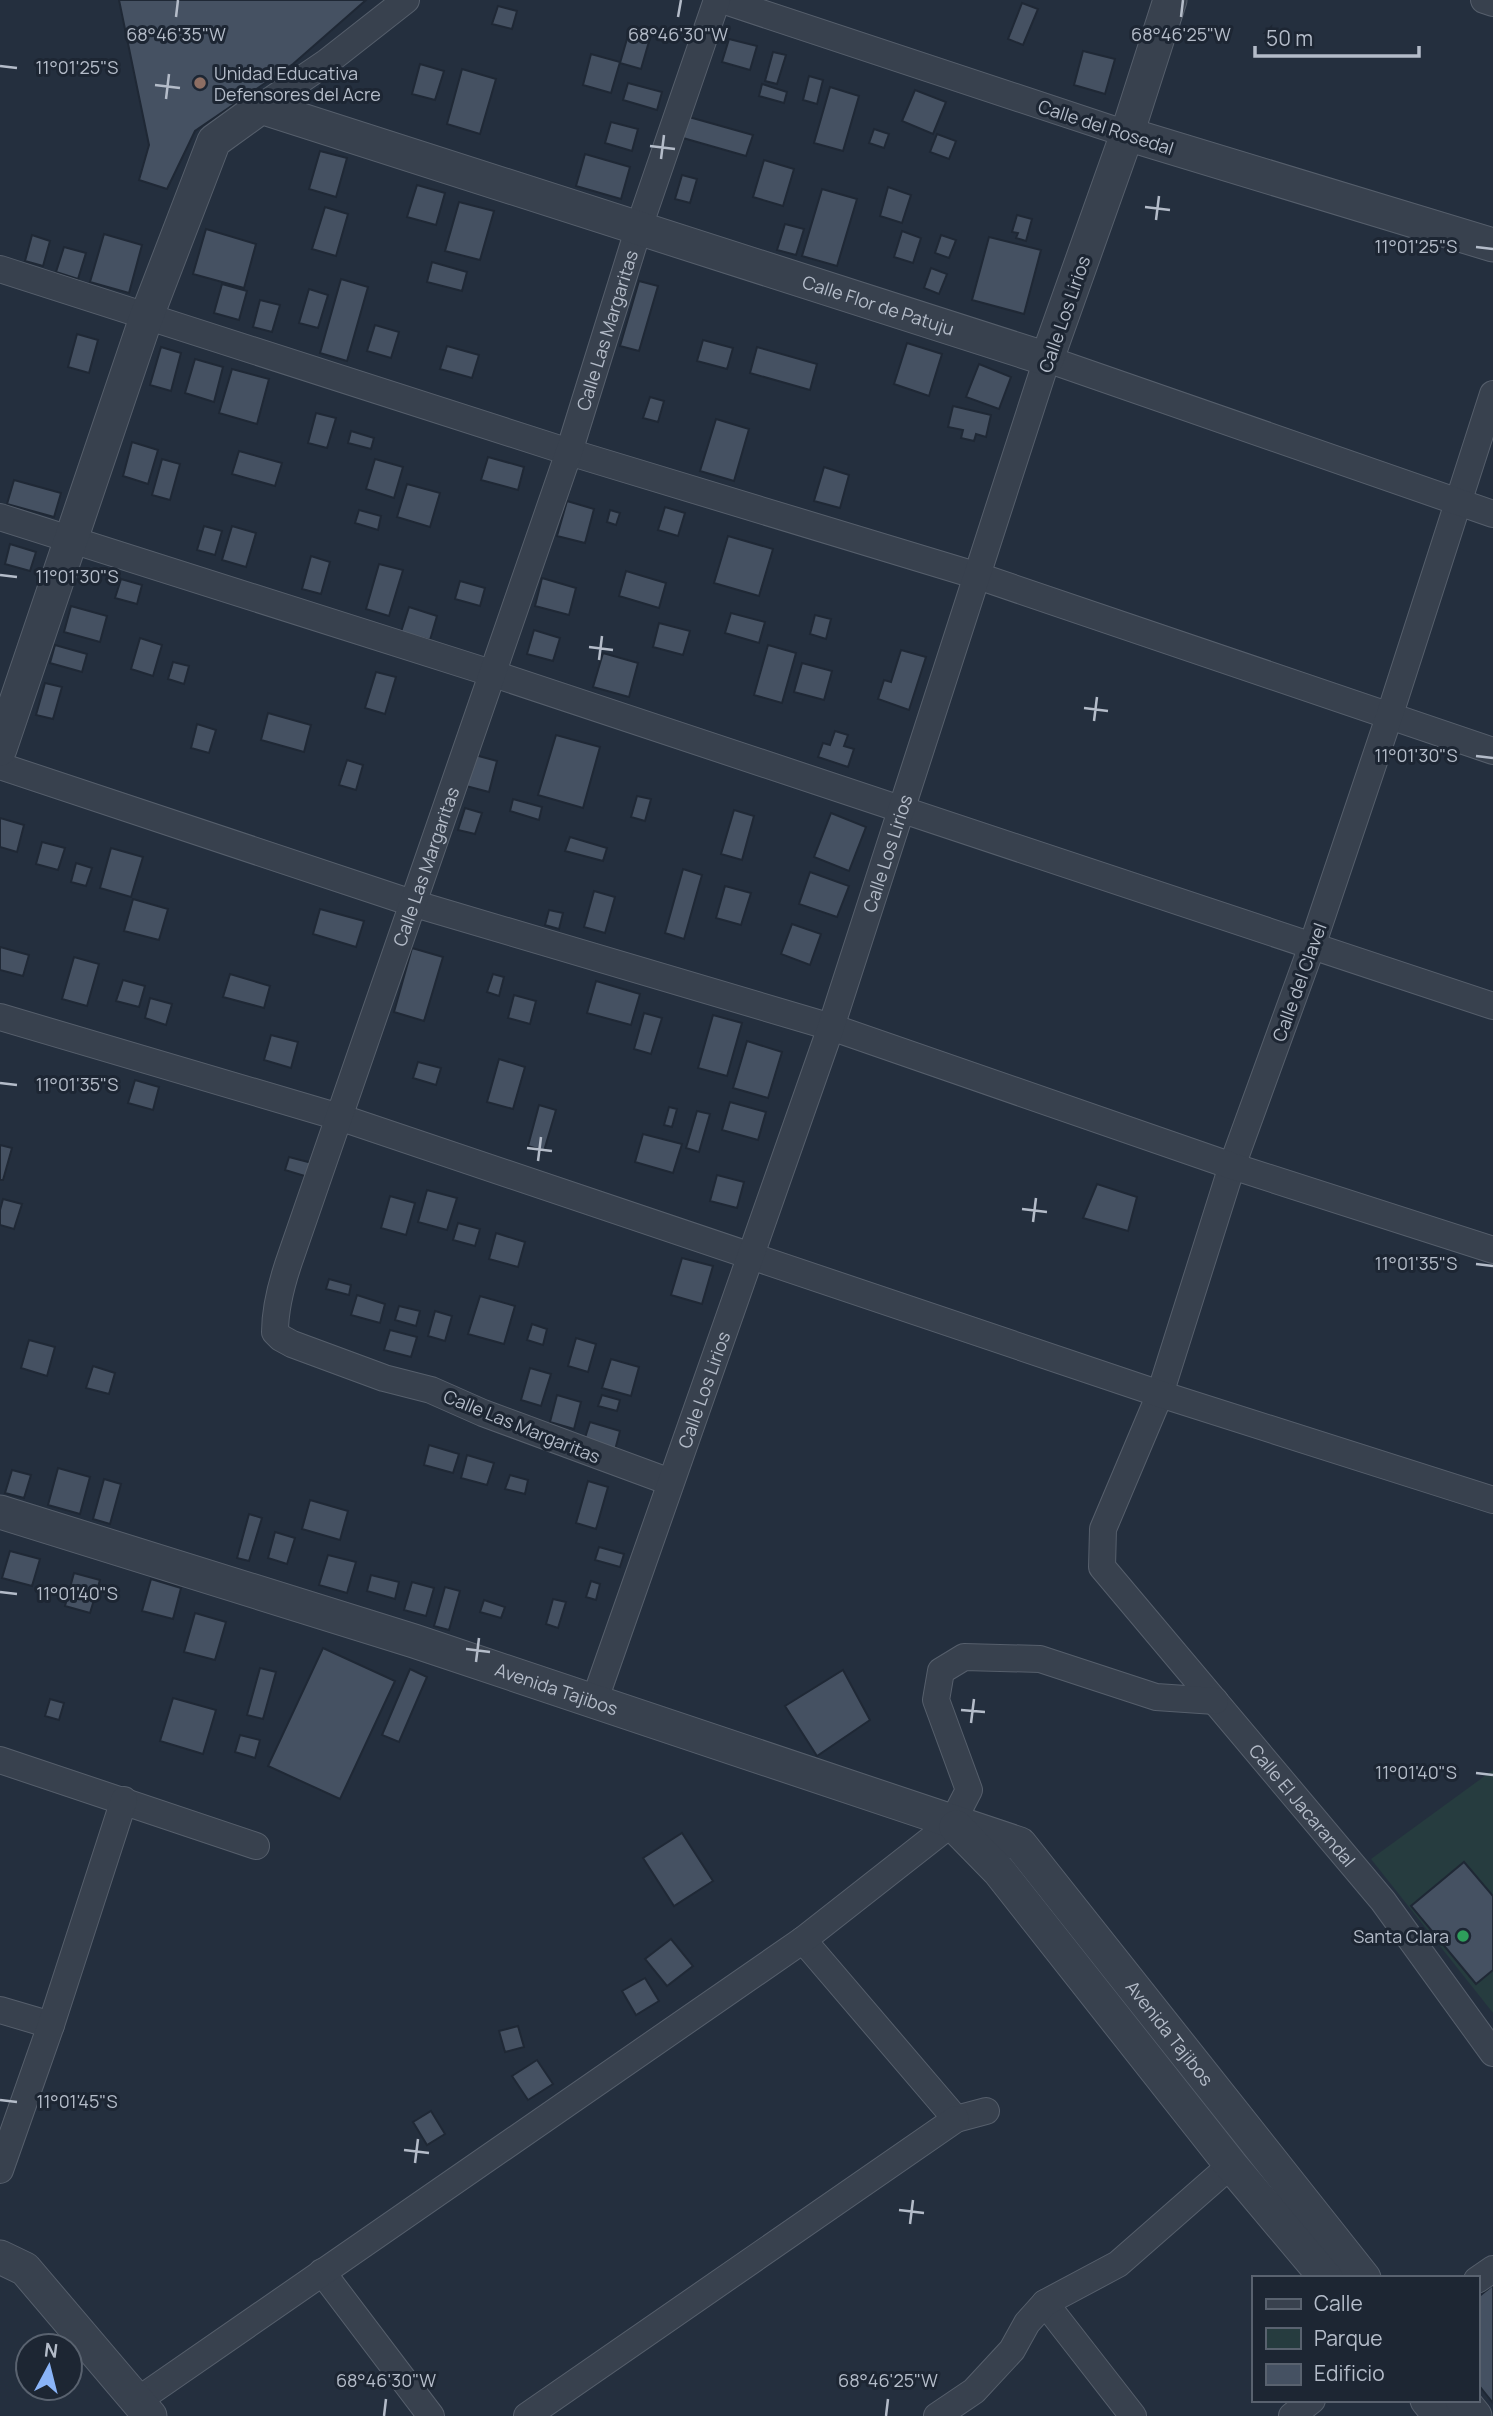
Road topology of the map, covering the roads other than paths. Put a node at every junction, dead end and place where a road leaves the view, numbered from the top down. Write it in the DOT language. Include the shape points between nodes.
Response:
graph roads {
  1 [pos="406,0"];
  2 [pos="720,0"];
  3 [pos="1170,0"];
  4 [pos="1484,0"];
  5 [pos="1493,3"];
  6 [pos="261,107"];
  7 [pos="1127,134"];
  8 [pos="639,227"];
  9 [pos="1493,245"];
  10 [pos="0,270"];
  11 [pos="146,318"];
  12 [pos="1047,359"];
  13 [pos="1493,394"];
  14 [pos="569,453"];
  15 [pos="1458,503"];
  16 [pos="1493,514"];
  17 [pos="0,517"];
  18 [pos="71,540"];
  19 [pos="978,576"];
  20 [pos="491,673"];
  21 [pos="1390,714"];
  22 [pos="0,749"];
  23 [pos="1493,751"];
  24 [pos="0,766"];
  25 [pos="902,810"];
  26 [pos="412,903"];
  27 [pos="1312,946"];
  28 [pos="1493,1006"];
  29 [pos="0,1017"];
  30 [pos="831,1027"];
  31 [pos="339,1117"];
  32 [pos="1232,1166"];
  33 [pos="1493,1250"];
  34 [pos="750,1256"];
  35 [pos="1160,1394"];
  36 [pos="670,1482"];
  37 [pos="1493,1500"];
  38 [pos="0,1513"];
  39 [pos="1102,1567"];
  40 [pos="1215,1701"];
  41 [pos="594,1702"];
  42 [pos="0,1760"];
  43 [pos="124,1800"];
  44 [pos="952,1823"];
  45 [pos="256,1846"];
  46 [pos="803,1940"];
  47 [pos="0,2010"];
  48 [pos="51,2025"];
  49 [pos="1493,2053"];
  50 [pos="986,2111"];
  51 [pos="957,2119"];
  52 [pos="1231,2165"];
  53 [pos="0,2170"];
  54 [pos="0,2257"];
  55 [pos="322,2272"];
  56 [pos="1324,2276"];
  57 [pos="1362,2276"];
  58 [pos="1045,2302"];
  59 [pos="1310,2402"];
  60 [pos="1429,2402"];
  61 [pos="1464,2402"];
  62 [pos="143,2409"];
  63 [pos="431,2416"];
  64 [pos="527,2416"];
  65 [pos="937,2416"];
  66 [pos="1133,2416"];
  67 [pos="1292,2416"];
  68 [pos="1440,2416"];
  69 [pos="1475,2416"];
  1 -- 6 [label="street"];
  2 -- 7 [label="street, Calle del Rosedal"];
  2 -- 8 [label="street, Calle Las Margaritas"];
  3 -- 7 [label="street, Calle Los Lirios"];
  4 -- 5 [label="street"];
  6 -- 8 [label="street, Calle Flor de Patuju"];
  6 -- 11 [label="street" via="214,141"];
  7 -- 9 [label="street, Calle del Rosedal"];
  7 -- 12 [label="street, Calle Los Lirios"];
  8 -- 12 [label="street, Calle Flor de Patuju"];
  8 -- 14 [label="street, Calle Las Margaritas"];
  10 -- 11 [label="street"];
  11 -- 14 [label="street"];
  11 -- 18 [label="street"];
  12 -- 15 [label="street, Calle Flor de Patuju"];
  12 -- 19 [label="street, Calle Los Lirios"];
  13 -- 15 [label="street, Calle del Clavel"];
  14 -- 19 [label="street"];
  14 -- 20 [label="street, Calle Las Margaritas"];
  15 -- 16 [label="street, Calle Flor de Patuju"];
  15 -- 21 [label="street, Calle del Clavel"];
  17 -- 18 [label="street"];
  18 -- 20 [label="street"];
  18 -- 22 [label="street"];
  19 -- 21 [label="street"];
  19 -- 25 [label="street, Calle Los Lirios"];
  20 -- 25 [label="street"];
  20 -- 26 [label="street, Calle Las Margaritas"];
  21 -- 23 [label="street"];
  21 -- 27 [label="street, Calle del Clavel"];
  24 -- 26 [label="street"];
  25 -- 27 [label="street"];
  25 -- 30 [label="street, Calle Los Lirios"];
  26 -- 30 [label="street"];
  26 -- 31 [label="street, Calle Las Margaritas"];
  27 -- 28 [label="street"];
  27 -- 32 [label="street, Calle del Clavel"];
  29 -- 31 [label="street"];
  30 -- 32 [label="street"];
  30 -- 34 [label="street, Calle Los Lirios"];
  31 -- 34 [label="street"];
  31 -- 36 [label="street, Calle Las Margaritas" via="282,1281 275,1332 315,1352 431,1390"];
  32 -- 33 [label="street"];
  32 -- 35 [label="street, Calle del Clavel"];
  34 -- 35 [label="street"];
  34 -- 36 [label="street, Calle Los Lirios"];
  35 -- 37 [label="street"];
  35 -- 39 [label="street, Calle del Clavel" via="1103,1529"];
  36 -- 41 [label="street, Calle Los Lirios"];
  38 -- 41 [label="street, Avenida Tajibos" via="414,1641"];
  39 -- 40 [label="street, Calle El Jacarandal"];
  40 -- 44 [label="street" via="1156,1697 1040,1659 964,1657 941,1671 936,1700 969,1790"];
  40 -- 49 [label="street, Calle El Jacarandal" via="1383,1901"];
  41 -- 44 [label="street, Avenida Tajibos"];
  42 -- 43 [label="street"];
  43 -- 45 [label="street"];
  43 -- 48 [label="street"];
  44 -- 46 [label="street"];
  44 -- 52 [label="street, Avenida Tajibos" via="999,1871"];
  44 -- 57 [label="street, Avenida Tajibos" via="1020,1844"];
  46 -- 51 [label="street"];
  46 -- 55 [label="street"];
  47 -- 48 [label="street"];
  48 -- 53 [label="street"];
  50 -- 51 [label="street"];
  51 -- 64 [label="street"];
  52 -- 56 [label="street, Avenida Tajibos"];
  52 -- 58 [label="street" via="1118,2264"];
  54 -- 62 [label="street" via="25,2270"];
  55 -- 62 [label="street"];
  55 -- 63 [label="street"];
  58 -- 65 [label="street" via="1012,2350 974,2391"];
  58 -- 66 [label="street"];
  59 -- 67 [label="street"];
  60 -- 68 [label="street"];
  61 -- 69 [label="street"];
}
